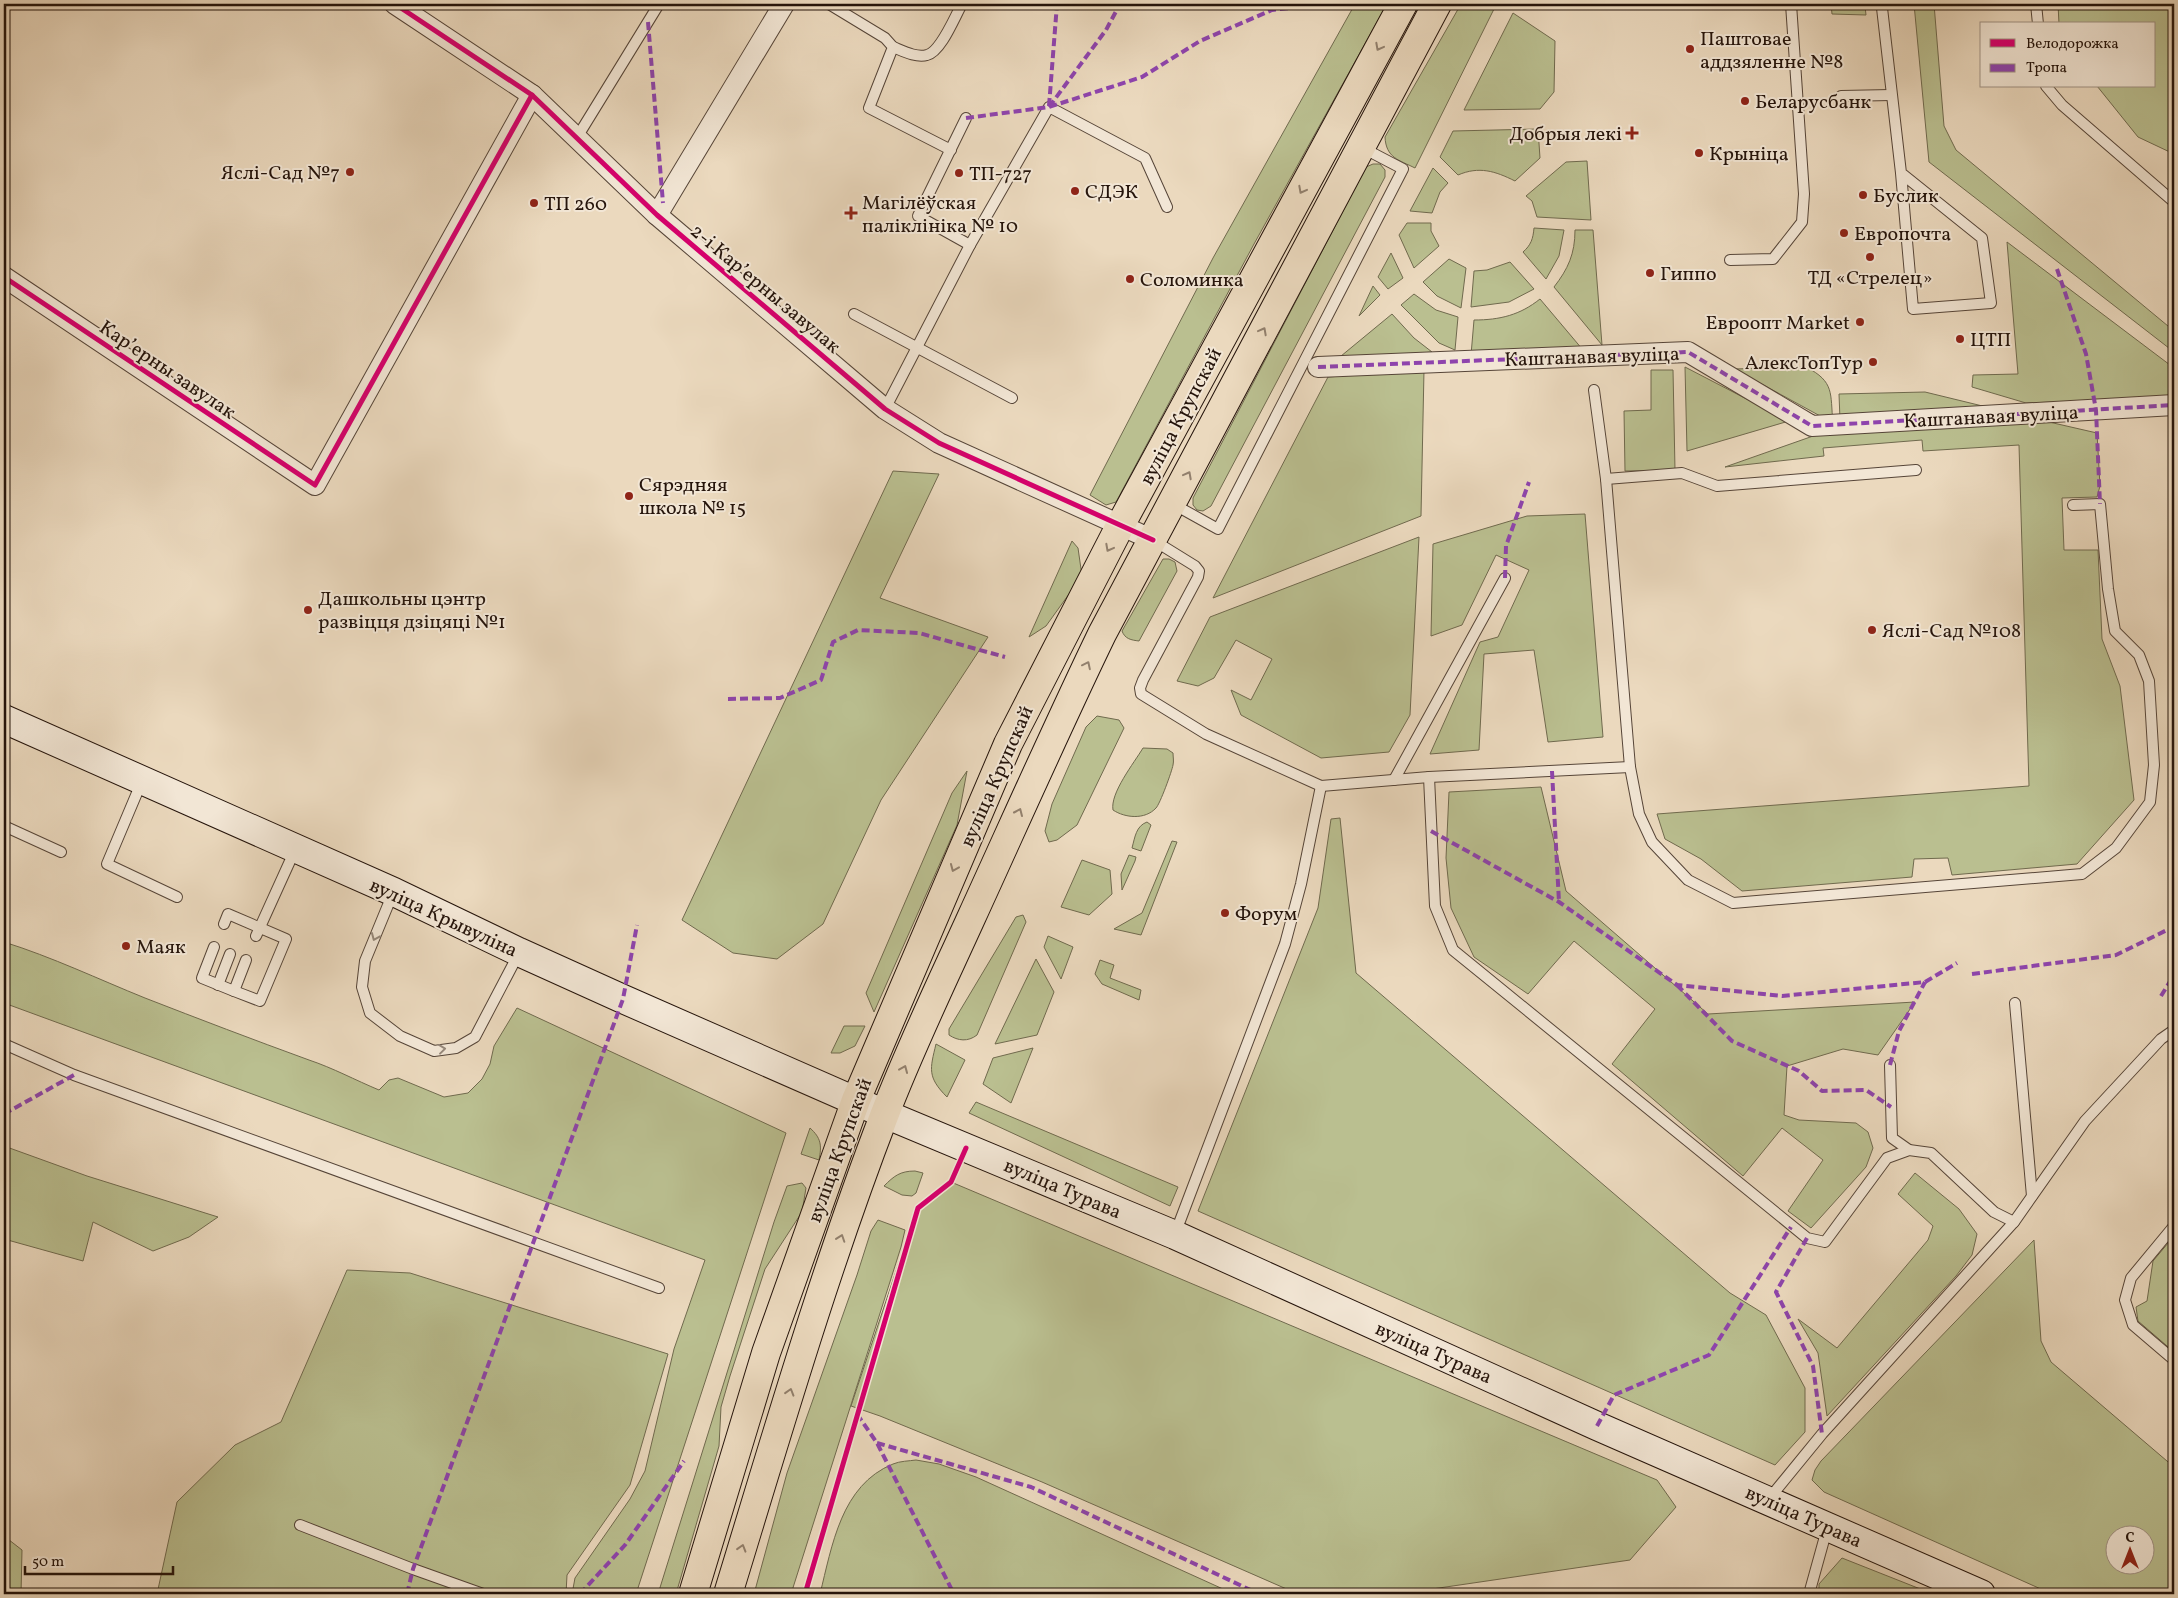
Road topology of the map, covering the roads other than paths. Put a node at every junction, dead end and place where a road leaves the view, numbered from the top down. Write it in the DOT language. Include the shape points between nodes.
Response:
graph roads {
  1 [pos="395,4"];
  2 [pos="659,4"];
  3 [pos="784,4"];
  4 [pos="829,4"];
  5 [pos="962,4"];
  6 [pos="1403,4"];
  7 [pos="1437,4"];
  8 [pos="1791,4"];
  9 [pos="1879,4"];
  10 [pos="2036,4"];
  11 [pos="2038,22"];
  12 [pos="893,47"];
  13 [pos="2048,88"];
  14 [pos="532,95"];
  15 [pos="1891,95"];
  16 [pos="1841,96"];
  17 [pos="966,118"];
  18 [pos="576,139"];
  19 [pos="1360,146"];
  20 [pos="951,150"];
  21 [pos="1901,173"];
  22 [pos="2174,202"];
  23 [pos="1167,207"];
  24 [pos="657,215"];
  25 [pos="970,245"];
  26 [pos="1730,260"];
  27 [pos="4,277"];
  28 [pos="854,314"];
  29 [pos="918,349"];
  30 [pos="1318,366"];
  31 [pos="1594,390"];
  32 [pos="1012,398"];
  33 [pos="2174,405"];
  34 [pos="885,409"];
  35 [pos="1916,470"];
  36 [pos="1606,479"];
  37 [pos="1172,503"];
  38 [pos="2073,505"];
  39 [pos="1121,524"];
  40 [pos="1153,540"];
  41 [pos="1505,578"];
  42 [pos="4,719"];
  43 [pos="1630,768"];
  44 [pos="1429,777"];
  45 [pos="1394,780"];
  46 [pos="142,781"];
  47 [pos="1321,786"];
  48 [pos="4,826"];
  49 [pos="296,849"];
  50 [pos="61,852"];
  51 [pos="394,892"];
  52 [pos="177,897"];
  53 [pos="224,924"];
  54 [pos="257,932"];
  55 [pos="214,947"];
  56 [pos="519,952"];
  57 [pos="230,954"];
  58 [pos="246,960"];
  59 [pos="218,985"];
  60 [pos="234,991"];
  61 [pos="2015,1003"];
  62 [pos="2174,1030"];
  63 [pos="4,1044"];
  64 [pos="1890,1066"];
  65 [pos="856,1100"];
  66 [pos="885,1114"];
  67 [pos="1909,1150"];
  68 [pos="2032,1196"];
  69 [pos="2014,1222"];
  70 [pos="2174,1226"];
  71 [pos="1175,1235"];
  72 [pos="659,1288"];
  73 [pos="2174,1360"];
  74 [pos="1767,1500"];
  75 [pos="300,1525"];
  76 [pos="1828,1528"];
  77 [pos="483,1594"];
  78 [pos="693,1594"];
  79 [pos="728,1594"];
  80 [pos="1809,1594"];
  81 [pos="1981,1594"];
  1 -- 14 [label="street, 2-і Карʼерны завулак"];
  2 -- 18 [label="lane"];
  3 -- 24 [label="street"];
  4 -- 12 [label="lane" via="885,38"];
  5 -- 12 [label="lane" via="938,48 928,56 915,56"];
  6 -- 39 [label="main road, вуліца Крупскай, one-way"];
  7 -- 19 [label="main road, вуліца Крупскай"];
  8 -- 26 [label="lane" via="1804,194 1802,222 1773,259"];
  9 -- 15 [label="lane"];
  10 -- 11 [label="lane"];
  12 -- 20 [label="lane" via="869,108"];
  13 -- 22 [label="lane" via="2062,105"];
  14 -- 18 [label="street, 2-і Карʼерны завулак"];
  14 -- 27 [label="street, Карʼерны завулак" via="315,485"];
  15 -- 16 [label="lane"];
  15 -- 21 [label="lane"];
  17 -- 20 [label="lane"];
  18 -- 24 [label="street, 2-і Карʼерны завулак"];
  37 -- 19 [label="main road, вуліца Крупскай, one-way"];
  19 -- 37 [label="lane" via="1403,169 1218,529"];
  20 -- 25 [label="lane" via="918,216"];
  21 -- 21 [label="lane" via="1913,309 1991,303 1982,238"];
  23 -- 25 [label="lane" via="1145,158 1049,108"];
  24 -- 34 [label="street, 2-і Карʼерны завулак"];
  25 -- 29 [label="lane"];
  28 -- 29 [label="lane"];
  29 -- 32 [label="lane"];
  29 -- 34 [label="lane"];
  30 -- 33 [label="street, Каштанавая вуліца" via="1688,352 1812,426"];
  31 -- 36 [label="lane"];
  34 -- 39 [label="street, 2-і Карʼерны завулак" via="939,443"];
  35 -- 36 [label="lane" via="1717,486 1682,474"];
  36 -- 43 [label="lane"];
  37 -- 40 [label="main road, вуліца Крупскай"];
  38 -- 43 [label="lane" via="2100,504 2115,631 2139,655 2149,681 2154,765 2150,802 2116,848 2082,874 1733,903 1688,880 1652,842 1639,814"];
  39 -- 40 [label="street, 2-і Карʼерны завулак"];
  39 -- 65 [label="main road, вуліца Крупскай, one-way" via="1008,744"];
  40 -- 47 [label="lane" via="1199,571 1143,680 1140,694 1206,734"];
  66 -- 40 [label="main road, вуліца Крупскай, one-way" via="1055,733 1102,634"];
  41 -- 45 [label="lane"];
  42 -- 46 [label="main road, вуліца Крывуліна"];
  43 -- 44 [label="lane"];
  44 -- 45 [label="lane"];
  44 -- 67 [label="lane" via="1435,906 1453,950 1791,1227 1807,1238 1825,1242 1887,1158"];
  45 -- 47 [label="lane"];
  46 -- 49 [label="main road, вуліца Крывуліна"];
  46 -- 52 [label="lane" via="107,864"];
  47 -- 71 [label="lane" via="1285,944"];
  48 -- 50 [label="lane"];
  49 -- 51 [label="main road, вуліца Крывуліна"];
  49 -- 54 [label="lane"];
  51 -- 56 [label="main road, вуліца Крывуліна"];
  51 -- 56 [label="lane, one-way" via="365,961 362,987 370,1013 400,1036 434,1051 456,1048 475,1037"];
  53 -- 54 [label="lane" via="228,914"];
  54 -- 60 [label="lane" via="286,939 260,1001"];
  55 -- 59 [label="lane" via="202,978"];
  56 -- 65 [label="main road, вуліца Крывуліна"];
  57 -- 59 [label="lane"];
  58 -- 60 [label="lane"];
  59 -- 60 [label="lane"];
  61 -- 68 [label="lane"];
  62 -- 68 [label="lane" via="2161,1039 2084,1121"];
  63 -- 72 [label="lane" via="83,1079"];
  64 -- 67 [label="lane" via="1892,1138"];
  65 -- 66 [label="main road, вуліца Крывуліна"];
  65 -- 78 [label="main road, вуліца Крупскай" via="766,1353"];
  66 -- 71 [label="main road, вуліца Турава"];
  79 -- 66 [label="main road, вуліца Крупскай, one-way" via="795,1374"];
  67 -- 69 [label="lane" via="1931,1153 1994,1212"];
  68 -- 69 [label="lane"];
  69 -- 74 [label="lane" via="1822,1434"];
  70 -- 73 [label="lane" via="2131,1278 2126,1300 2133,1325"];
  71 -- 74 [label="main road, вуліца Турава"];
  74 -- 76 [label="main road, вуліца Турава"];
  75 -- 77 [label="lane"];
  76 -- 80 [label="lane"];
  76 -- 81 [label="main road, вуліца Турава"];
}
